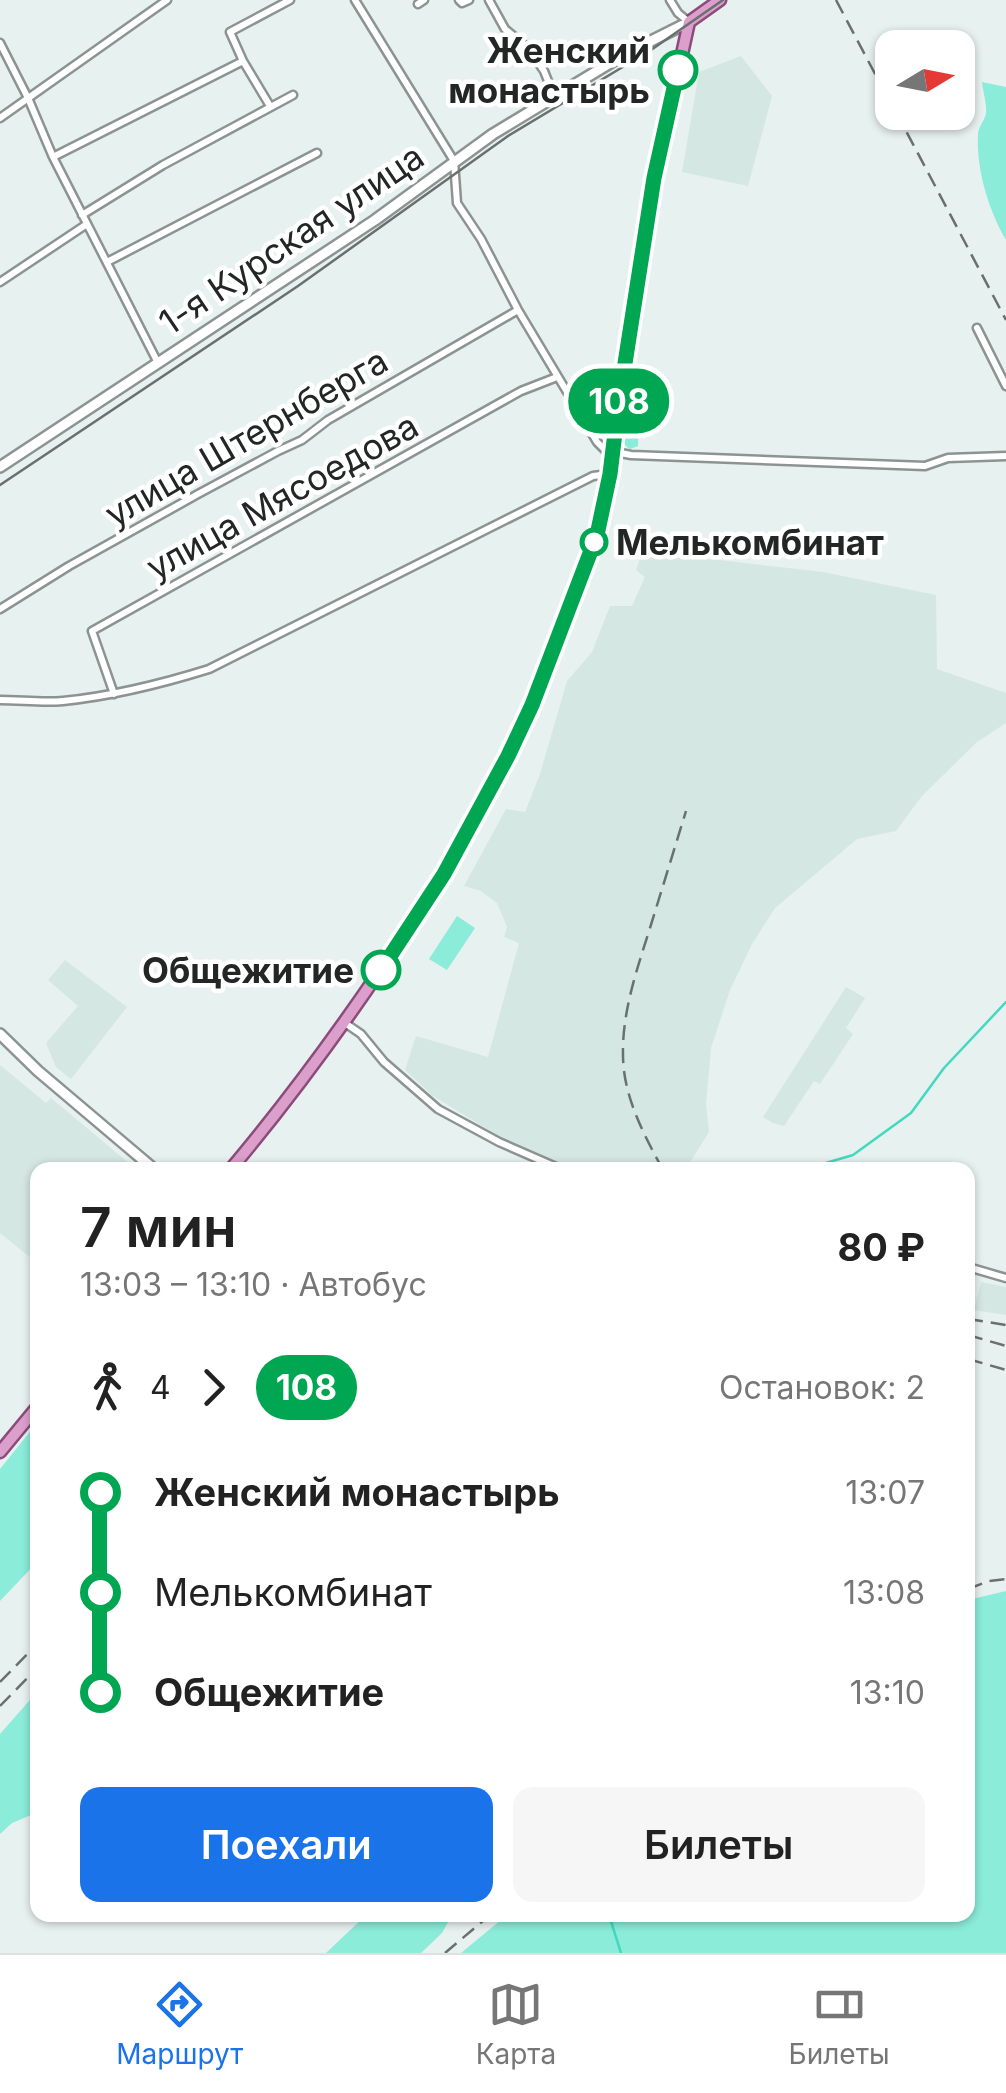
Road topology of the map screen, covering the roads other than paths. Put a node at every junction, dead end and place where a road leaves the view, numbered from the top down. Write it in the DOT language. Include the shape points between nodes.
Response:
graph roads {
  1 [pos="167,0"];
  2 [pos="290,0"];
  3 [pos="355,0"];
  4 [pos="458,0"];
  5 [pos="469,0"];
  6 [pos="489,0"];
  7 [pos="670,0"];
  8 [pos="720,0"];
  9 [pos="689,22"];
  10 [pos="0,44"];
  11 [pos="243,61"];
  12 [pos="292,95"];
  13 [pos="554,96"];
  14 [pos="28,98"];
  15 [pos="270,106"];
  16 [pos="0,118"];
  17 [pos="317,153"];
  18 [pos="53,157"];
  19 [pos="454,161"];
  20 [pos="82,215"];
  21 [pos="87,224"];
  22 [pos="107,262"];
  23 [pos="0,282"];
  24 [pos="518,310"];
  25 [pos="977,328"];
  26 [pos="158,362"];
  27 [pos="557,377"];
  28 [pos="1006,386"];
  29 [pos="613,452"];
  30 [pos="1006,456"];
  31 [pos="0,467"];
  32 [pos="610,474"];
  33 [pos="0,610"];
  34 [pos="114,694"];
  35 [pos="0,700"];
  36 [pos="345,1023"];
  37 [pos="0,1034"];
  38 [pos="146,1162"];
  39 [pos="237,1162"];
  40 [pos="545,1162"];
  41 [pos="975,1268"];
  42 [pos="1006,1278"];
  43 [pos="30,1416"];
  44 [pos="0,1452"];
  1 -- 14 [label="street"];
  2 -- 11 [label="street" via="230,32"];
  3 -- 19 [label="street"];
  4 -- 5 [label="street"];
  6 -- 13 [label="street" via="504,29 529,48"];
  7 -- 9 [label="street"];
  8 -- 9 [label="main road, 1-я Курская улица"];
  9 -- 13 [label="street, 1-я Курская улица"];
  9 -- 29 [label="main road" via="654,178"];
  10 -- 14 [label="street"];
  11 -- 15 [label="street"];
  11 -- 18 [label="street"];
  12 -- 15 [label="street"];
  13 -- 19 [label="street, 1-я Курская улица"];
  14 -- 16 [label="street"];
  14 -- 18 [label="street"];
  15 -- 20 [label="street"];
  17 -- 22 [label="street"];
  18 -- 20 [label="street"];
  19 -- 24 [label="street" via="457,203"];
  19 -- 26 [label="street, 1-я Курская улица"];
  20 -- 21 [label="street"];
  21 -- 22 [label="street"];
  21 -- 23 [label="street"];
  22 -- 26 [label="street"];
  24 -- 27 [label="street"];
  24 -- 33 [label="street, улица Штернберга"];
  25 -- 28 [label="street"];
  26 -- 31 [label="street, 1-я Курская улица"];
  27 -- 29 [label="street" via="597,442"];
  27 -- 34 [label="street, улица Мясоедова" via="92,631"];
  29 -- 30 [label="street" via="925,466 948,458"];
  29 -- 32 [label="main road"];
  32 -- 34 [label="street" via="593,476 209,669"];
  32 -- 36 [label="main road" via="586,564 508,756 444,874"];
  34 -- 35 [label="street"];
  36 -- 39 [label="main road"];
  36 -- 40 [label="street" via="438,1108"];
  37 -- 38 [label="street"];
  41 -- 42 [label="street"];
  43 -- 44 [label="main road"];
}
